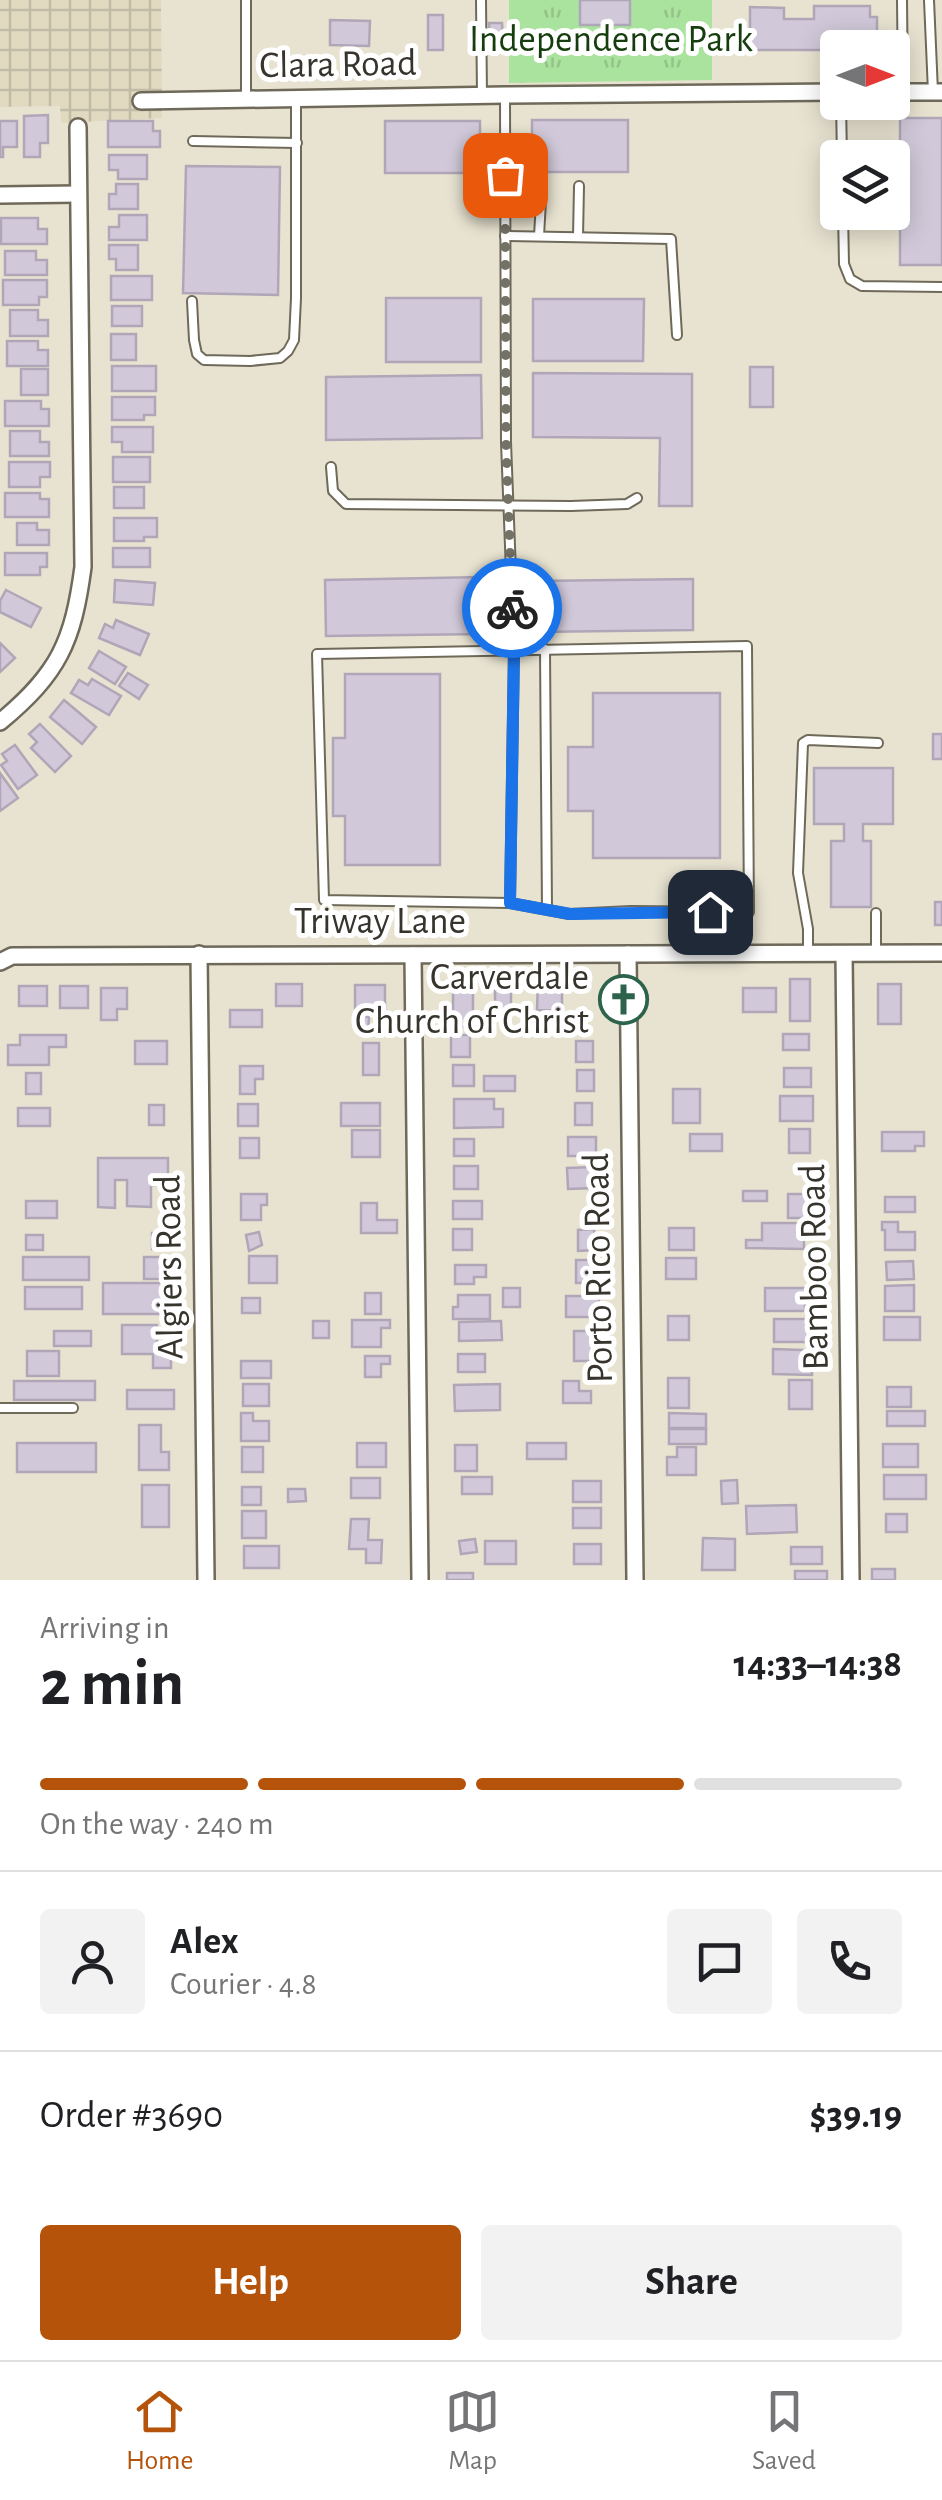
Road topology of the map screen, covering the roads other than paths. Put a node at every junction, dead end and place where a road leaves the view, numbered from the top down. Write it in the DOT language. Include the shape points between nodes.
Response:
graph roads {
  1 [pos="246,0"];
  2 [pos="481,0"];
  3 [pos="902,0"];
  4 [pos="929,0"];
  5 [pos="901,30"];
  6 [pos="931,47"];
  7 [pos="942,47"];
  8 [pos="820,92"];
  9 [pos="910,92"];
  10 [pos="937,92"];
  11 [pos="505,94"];
  12 [pos="482,95"];
  13 [pos="296,99"];
  14 [pos="246,100"];
  15 [pos="141,101"];
  16 [pos="78,127"];
  17 [pos="193,141"];
  18 [pos="297,143"];
  19 [pos="542,183"];
  20 [pos="579,186"];
  21 [pos="78,194"];
  22 [pos="0,195"];
  23 [pos="843,230"];
  24 [pos="504,236"];
  25 [pos="540,236"];
  26 [pos="578,237"];
  27 [pos="942,287"];
  28 [pos="192,301"];
  29 [pos="677,336"];
  30 [pos="331,467"];
  31 [pos="637,498"];
  32 [pos="508,507"];
  33 [pos="545,649"];
  34 [pos="514,650"];
  35 [pos="0,722"];
  36 [pos="878,743"];
  37 [pos="510,903"];
  38 [pos="547,910"];
  39 [pos="876,913"];
  40 [pos="942,953"];
  41 [pos="199,954"];
  42 [pos="628,954"];
  43 [pos="808,954"];
  44 [pos="844,954"];
  45 [pos="876,954"];
  46 [pos="413,955"];
  47 [pos="0,962"];
  48 [pos="0,1408"];
  49 [pos="73,1408"];
  50 [pos="206,1580"];
  51 [pos="420,1580"];
  52 [pos="635,1580"];
  53 [pos="851,1580"];
  1 -- 14 [label="lane"];
  2 -- 12 [label="lane"];
  3 -- 5 [label="lane"];
  4 -- 6 [label="lane"];
  6 -- 7 [label="lane"];
  6 -- 10 [label="lane"];
  8 -- 11 [label="street, Clara Road"];
  9 -- 10 [label="street"];
  11 -- 12 [label="street, Clara Road"];
  11 -- 24 [label="lane"];
  12 -- 13 [label="street, Clara Road"];
  13 -- 14 [label="street, Clara Road"];
  13 -- 18 [label="lane"];
  14 -- 15 [label="street, Clara Road"];
  16 -- 21 [label="street"];
  17 -- 18 [label="lane"];
  18 -- 28 [label="lane" via="296,298 288,351 280,358 204,360 194,340"];
  19 -- 25 [label="lane"];
  20 -- 26 [label="lane"];
  21 -- 22 [label="street"];
  21 -- 35 [label="street" via="83,567 77,611 45,679"];
  23 -- 27 [label="lane" via="844,264 862,286"];
  24 -- 25 [label="lane"];
  24 -- 32 [label="lane"];
  25 -- 26 [label="lane"];
  26 -- 29 [label="lane" via="671,238"];
  30 -- 32 [label="lane" via="333,491 346,504"];
  31 -- 32 [label="lane" via="627,504"];
  32 -- 34 [label="lane"];
  33 -- 34 [label="lane"];
  33 -- 38 [label="lane"];
  33 -- 38 [label="lane" via="748,646 749,912"];
  34 -- 37 [label="lane"];
  34 -- 37 [label="lane" via="317,654 324,900"];
  36 -- 43 [label="lane" via="808,740 801,749 798,873"];
  37 -- 38 [label="lane"];
  39 -- 45 [label="lane"];
  40 -- 45 [label="street, Triway Lane"];
  41 -- 46 [label="street, Triway Lane"];
  41 -- 47 [label="street, Triway Lane" via="12,956"];
  41 -- 50 [label="street, Algiers Road"];
  42 -- 43 [label="street, Triway Lane"];
  42 -- 46 [label="street, Triway Lane"];
  42 -- 52 [label="street, Porto Rico Road"];
  43 -- 44 [label="street, Triway Lane"];
  44 -- 45 [label="street, Triway Lane"];
  44 -- 53 [label="street, Bamboo Road"];
  46 -- 51 [label="street"];
  48 -- 49 [label="lane"];
}
